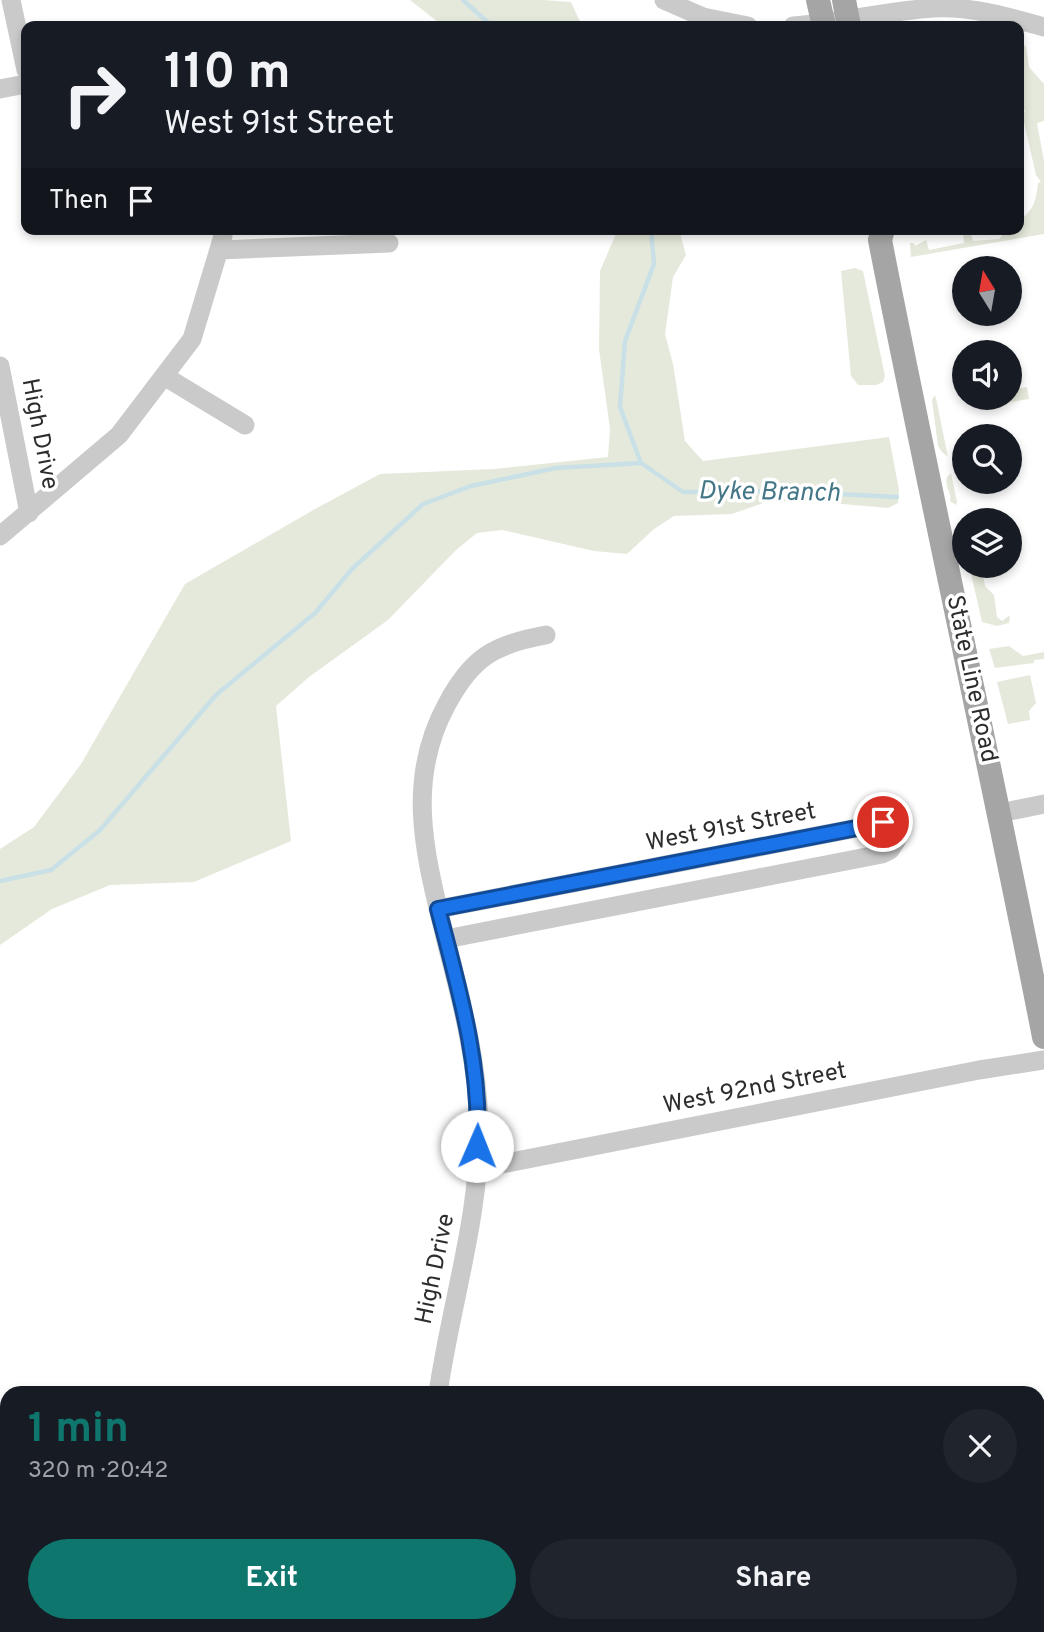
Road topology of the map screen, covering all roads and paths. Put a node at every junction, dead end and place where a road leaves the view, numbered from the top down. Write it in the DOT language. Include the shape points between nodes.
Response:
graph roads {
  1 [pos="11,0"];
  2 [pos="664,0"];
  3 [pos="834,16"];
  4 [pos="723,21"];
  5 [pos="814,21"];
  6 [pos="1044,27"];
  7 [pos="21,47"];
  8 [pos="21,85"];
  9 [pos="0,89"];
  10 [pos="222,235"];
  11 [pos="879,235"];
  12 [pos="389,243"];
  13 [pos="219,250"];
  14 [pos="0,366"];
  15 [pos="164,376"];
  16 [pos="245,425"];
  17 [pos="29,513"];
  18 [pos="0,536"];
  19 [pos="546,635"];
  20 [pos="1044,804"];
  21 [pos="1000,813"];
  22 [pos="438,909"];
  23 [pos="446,939"];
  24 [pos="1044,1037"];
  25 [pos="1044,1060"];
  26 [pos="476,1169"];
  27 [pos="439,1386"];
  1 -- 7 [label="street"];
  2 -- 4 [label="street"];
  3 -- 5 [label="street"];
  3 -- 6 [label="street" via="936,8 1008,16"];
  8 -- 9 [label="street"];
  10 -- 13 [label="street"];
  11 -- 21 [label="main road, State Line Road" via="919,442"];
  12 -- 13 [label="street"];
  13 -- 15 [label="street" via="192,339"];
  14 -- 17 [label="street, High Drive"];
  15 -- 16 [label="street"];
  15 -- 17 [label="street" via="119,435"];
  17 -- 18 [label="street"];
  19 -- 22 [label="street, High Drive" via="503,645 476,663 453,691 436,724 420,802"];
  20 -- 21 [label="street"];
  21 -- 24 [label="main road, State Line Road"];
  22 -- 23 [label="street, High Drive"];
  22 -- 23 [label="street, West 91st Street" via="874,822 893,830 896,841 882,854"];
  23 -- 26 [label="street, High Drive" via="475,1085 479,1123"];
  25 -- 26 [label="street, West 92nd Street"];
  26 -- 27 [label="street, High Drive" via="474,1205"];
}
